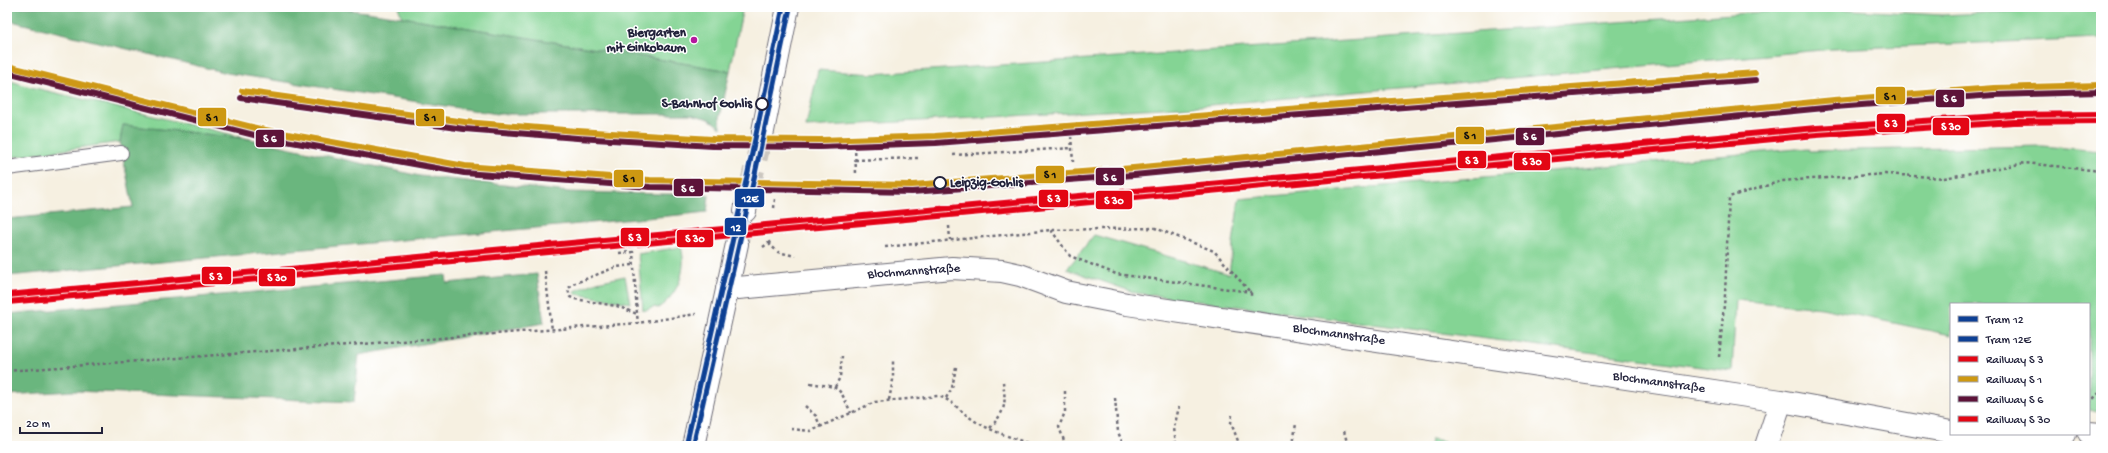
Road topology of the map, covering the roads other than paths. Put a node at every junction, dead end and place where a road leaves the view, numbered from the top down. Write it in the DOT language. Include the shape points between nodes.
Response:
graph roads {
  1 [pos="788,7"];
  2 [pos="763,131"];
  3 [pos="121,153"];
  4 [pos="7,168"];
  5 [pos="737,244"];
  6 [pos="727,289"];
  7 [pos="1782,401"];
  8 [pos="1950,432"];
  9 [pos="2090,433"];
  10 [pos="2101,434"];
  11 [pos="1964,435"];
  12 [pos="2059,435"];
  13 [pos="2079,435"];
  14 [pos="2005,444"];
  15 [pos="693,446"];
  16 [pos="1766,446"];
  17 [pos="2076,446"];
  1 -- 2 [label="street"];
  3 -- 4 [label="lane"];
  5 -- 6 [label="street"];
  6 -- 7 [label="street, Blochmannstraße" via="952,268 1002,271 1066,292 1127,304"];
  6 -- 15 [label="street"];
  7 -- 8 [label="street, Blochmannstraße"];
  7 -- 16 [label="street"];
  9 -- 10 [label="street"];
  11 -- 14 [label="street"];
  12 -- 14 [label="street"];
  13 -- 17 [label="street"];
}
